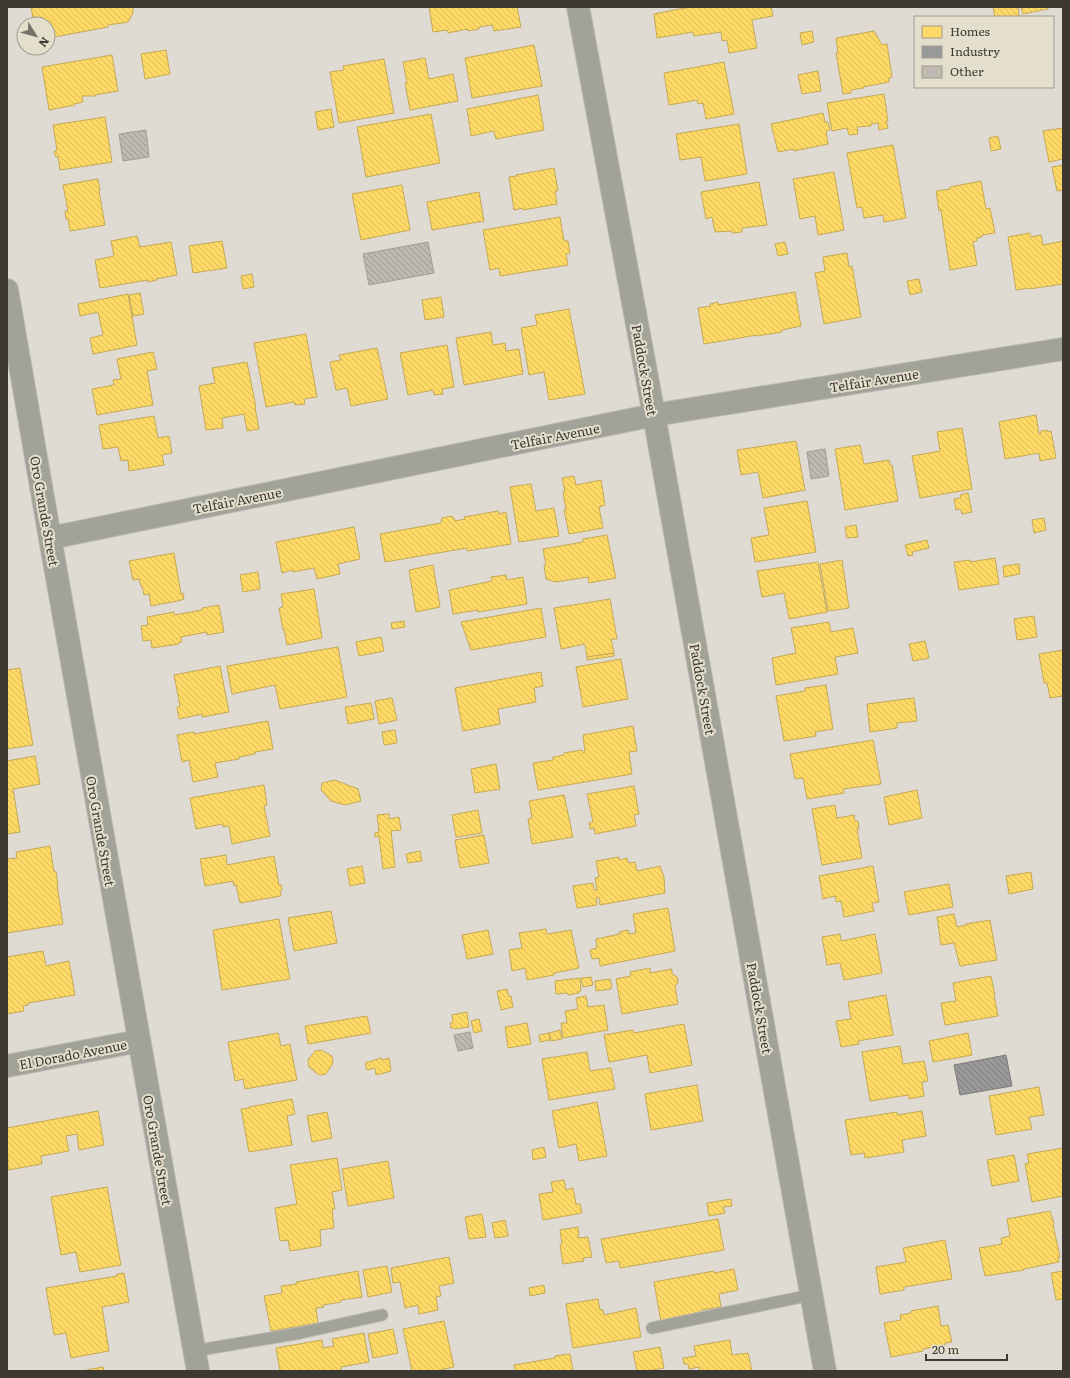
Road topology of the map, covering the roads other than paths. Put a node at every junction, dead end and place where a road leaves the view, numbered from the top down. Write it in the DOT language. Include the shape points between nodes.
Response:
graph roads {
  1 [pos="578,7"];
  2 [pos="7,290"];
  3 [pos="1063,349"];
  4 [pos="654,415"];
  5 [pos="50,538"];
  6 [pos="139,1041"];
  7 [pos="7,1066"];
  8 [pos="811,1295"];
  9 [pos="382,1315"];
  10 [pos="652,1328"];
  11 [pos="196,1361"];
  12 [pos="825,1371"];
  1 -- 4 [label="street, Paddock Street"];
  2 -- 5 [label="street, Oro Grande Street"];
  3 -- 4 [label="street, Telfair Avenue"];
  4 -- 5 [label="street, Telfair Avenue"];
  4 -- 8 [label="street, Paddock Street"];
  5 -- 6 [label="street, Oro Grande Street"];
  6 -- 7 [label="street, El Dorado Avenue"];
  6 -- 11 [label="street, Oro Grande Street"];
  8 -- 10 [label="lane"];
  8 -- 12 [label="street, Paddock Street"];
  9 -- 11 [label="lane" via="300,1333"];
}
